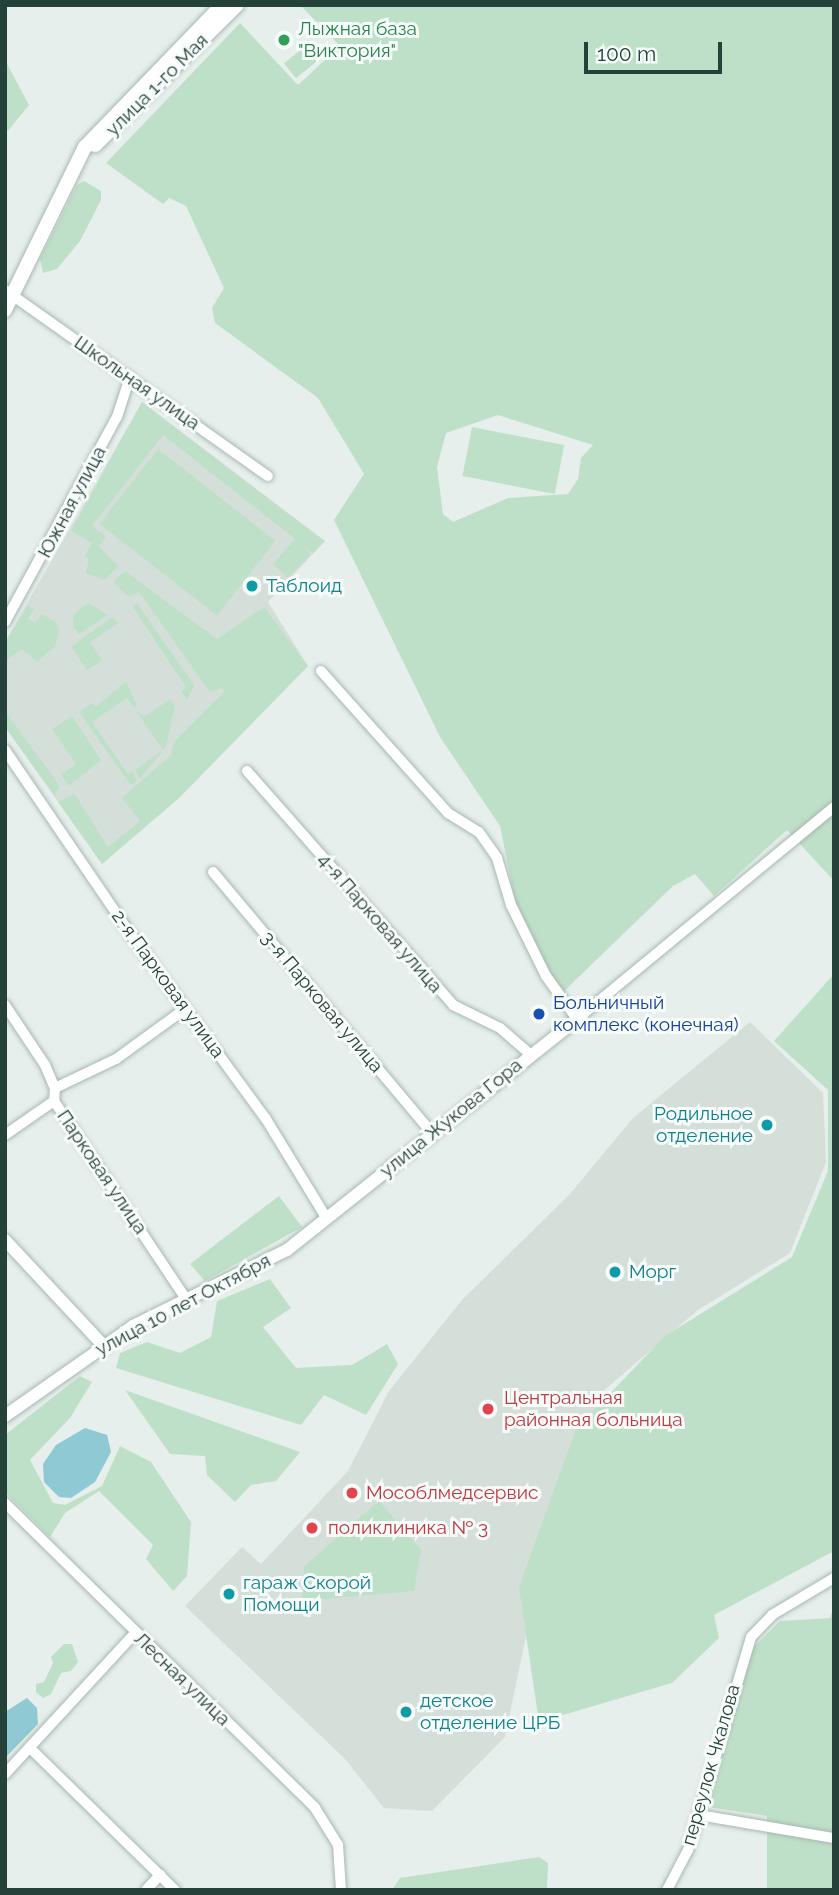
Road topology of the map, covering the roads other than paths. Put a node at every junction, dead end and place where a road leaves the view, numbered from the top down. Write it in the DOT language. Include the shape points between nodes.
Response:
graph roads {
  1 [pos="222,5"];
  2 [pos="237,5"];
  3 [pos="77,164"];
  4 [pos="9,293"];
  5 [pos="5,310"];
  6 [pos="130,377"];
  7 [pos="268,476"];
  8 [pos="5,622"];
  9 [pos="321,671"];
  10 [pos="5,750"];
  11 [pos="247,771"];
  12 [pos="834,807"];
  13 [pos="214,872"];
  14 [pos="5,1005"];
  15 [pos="185,1009"];
  16 [pos="577,1019"];
  17 [pos="530,1054"];
  18 [pos="55,1088"];
  19 [pos="54,1101"];
  20 [pos="431,1132"];
  21 [pos="5,1135"];
  22 [pos="327,1219"];
  23 [pos="5,1240"];
  24 [pos="186,1299"];
  25 [pos="103,1345"];
  26 [pos="5,1416"];
  27 [pos="5,1503"];
  28 [pos="834,1578"];
  29 [pos="135,1633"];
  30 [pos="31,1749"];
  31 [pos="5,1774"];
  32 [pos="699,1815"];
  33 [pos="834,1838"];
  34 [pos="160,1875"];
  35 [pos="146,1890"];
  36 [pos="175,1890"];
  37 [pos="341,1890"];
  38 [pos="667,1890"];
  1 -- 3 [label="main road, улица 1-го Мая" via="94,134"];
  2 -- 3 [label="main road, улица 1-го Мая"];
  3 -- 4 [label="main road, улица 1-го Мая"];
  4 -- 5 [label="main road, улица 1-го Мая"];
  4 -- 6 [label="street, Школьная улица"];
  6 -- 7 [label="street, Школьная улица"];
  6 -- 8 [label="street, Южная улица" via="117,417"];
  9 -- 16 [label="street" via="447,813 479,832 497,858 511,905 547,976"];
  10 -- 15 [label="street, 2-я Парковая улица"];
  11 -- 17 [label="street, 4-я Парковая улица" via="453,1005 507,1033"];
  12 -- 16 [label="street"];
  13 -- 20 [label="street, 3-я Парковая улица"];
  14 -- 18 [label="street, Парковая улица"];
  15 -- 18 [label="street" via="116,1059"];
  15 -- 22 [label="street, 2-я Парковая улица" via="266,1119"];
  16 -- 17 [label="street, улица Жукова Гора"];
  17 -- 20 [label="street, улица Жукова Гора"];
  18 -- 19 [label="street, Парковая улица"];
  19 -- 21 [label="street"];
  19 -- 24 [label="street, Парковая улица"];
  20 -- 22 [label="street, улица Жукова Гора"];
  22 -- 24 [label="street, улица 10 лет Октября" via="287,1250"];
  23 -- 25 [label="street"];
  24 -- 25 [label="street, улица 10 лет Октября"];
  25 -- 26 [label="street, улица 10 лет Октября"];
  27 -- 29 [label="street, Лесная улица"];
  28 -- 32 [label="street, переулок Чкалова" via="772,1615 751,1637"];
  29 -- 30 [label="street"];
  29 -- 37 [label="street, Лесная улица" via="315,1808 338,1845"];
  30 -- 31 [label="street"];
  30 -- 34 [label="street"];
  32 -- 33 [label="street"];
  32 -- 38 [label="street, переулок Чкалова" via="680,1869"];
  34 -- 35 [label="street"];
  34 -- 36 [label="street"];
}
